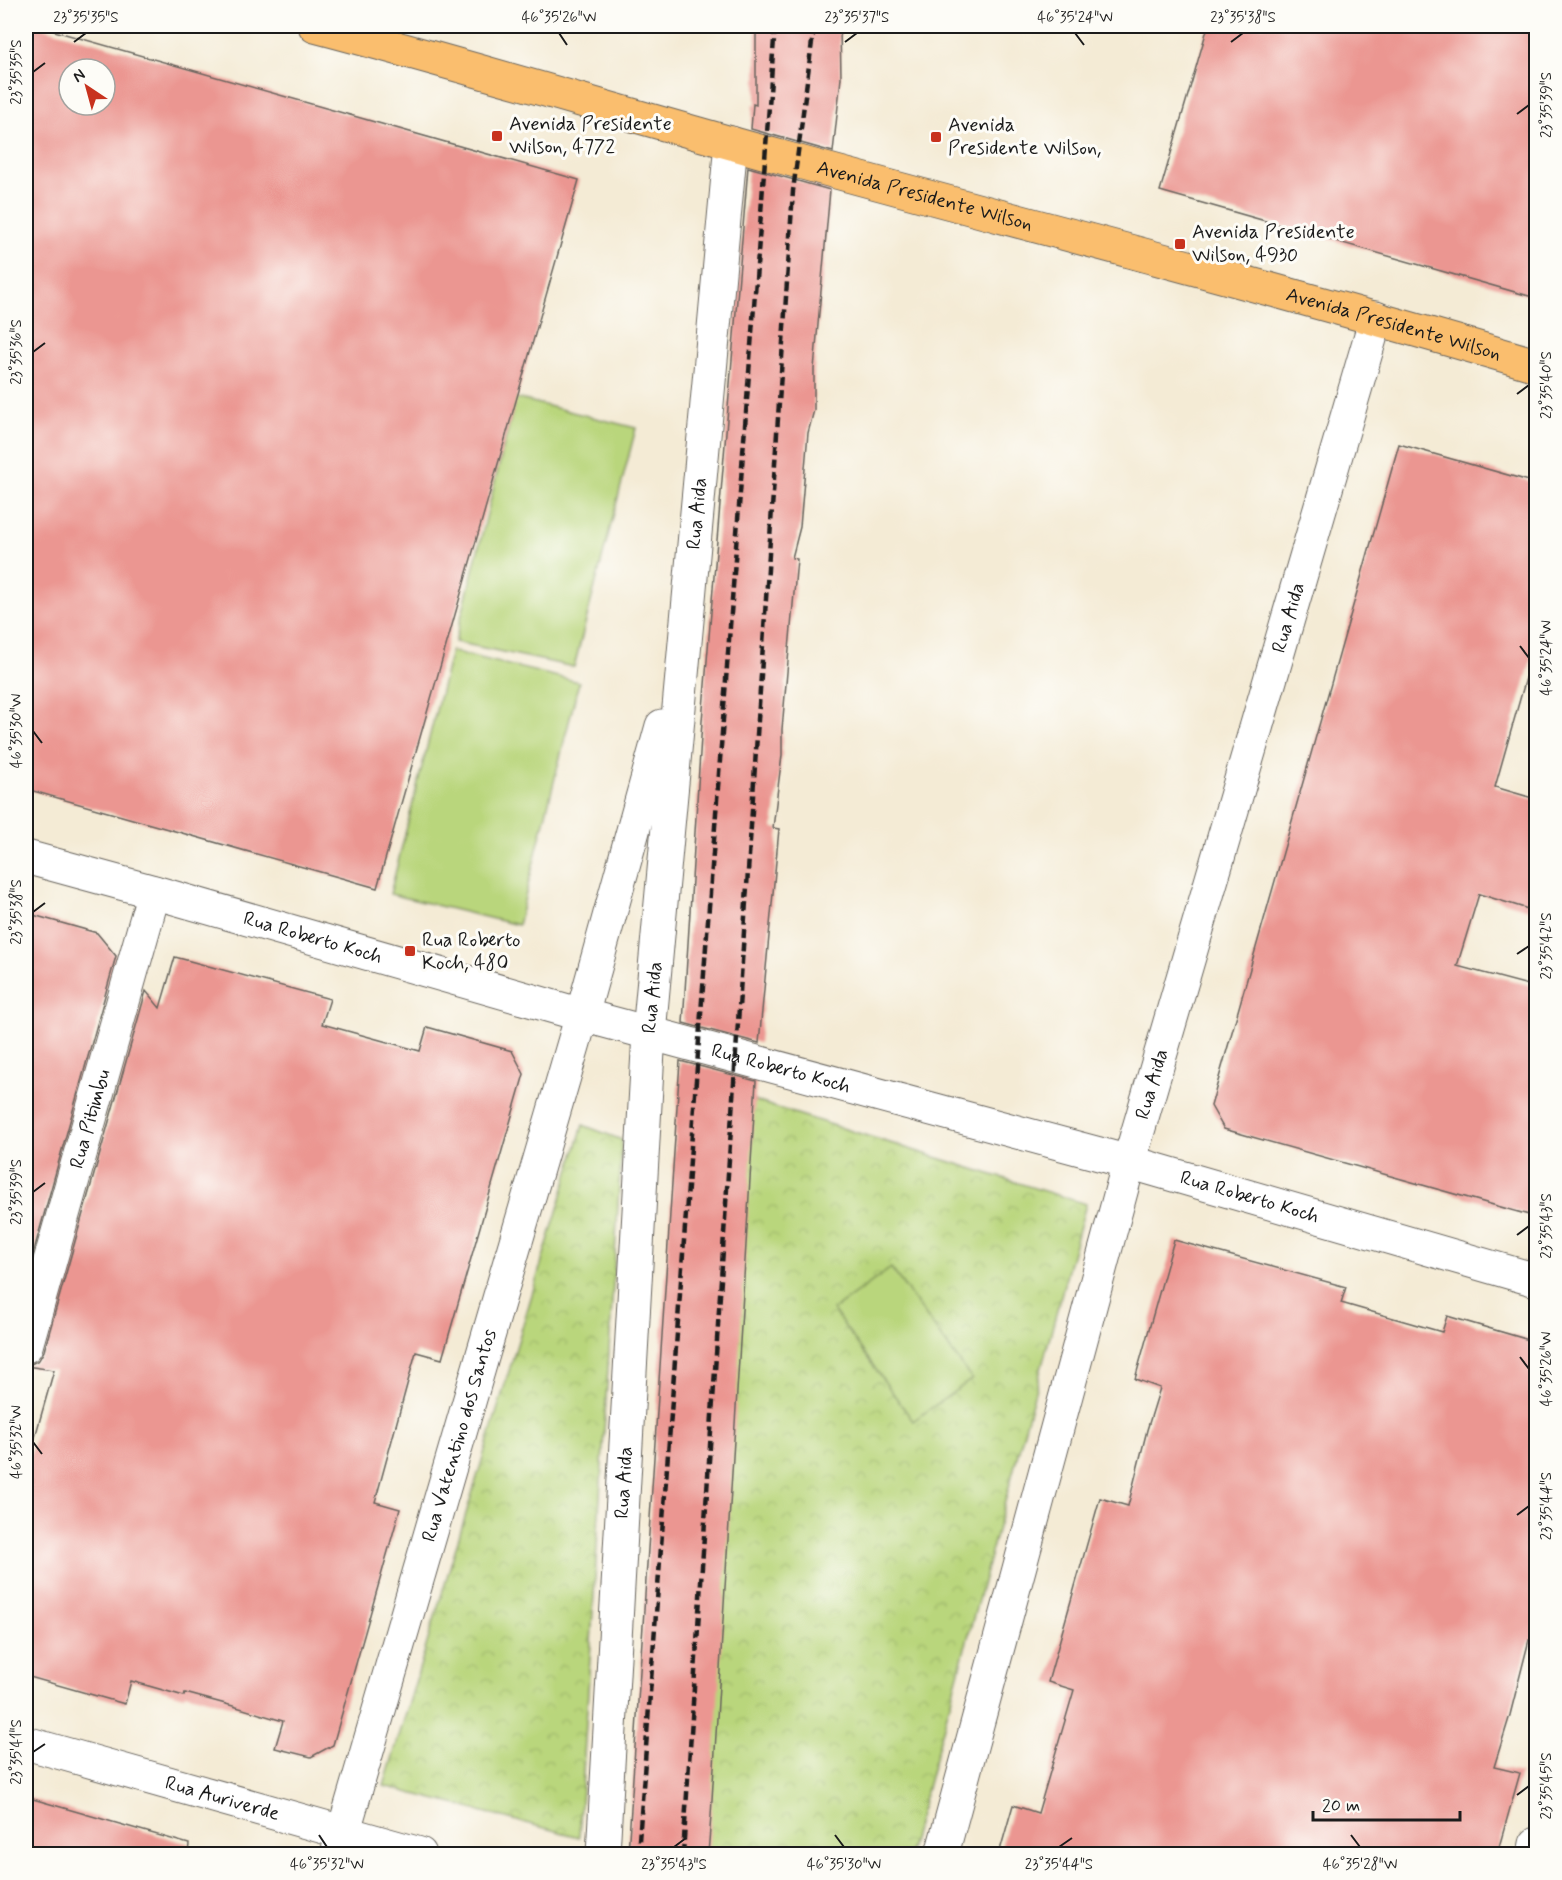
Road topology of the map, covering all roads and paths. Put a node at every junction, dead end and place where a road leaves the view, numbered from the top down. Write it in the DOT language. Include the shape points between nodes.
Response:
graph roads {
  1 [pos="315,26"];
  2 [pos="731,144"];
  3 [pos="1376,318"];
  4 [pos="1536,365"];
  5 [pos="685,642"];
  6 [pos="26,857"];
  7 [pos="154,892"];
  8 [pos="582,1015"];
  9 [pos="649,1033"];
  10 [pos="1130,1162"];
  11 [pos="1536,1280"];
  12 [pos="26,1346"];
  13 [pos="26,1743"];
  14 [pos="340,1844"];
  15 [pos="1536,1844"];
  16 [pos="420,1854"];
  17 [pos="603,1854"];
  18 [pos="942,1854"];
  19 [pos="1533,1854"];
  1 -- 2 [label="main road, Avenida Presidente Wilson"];
  2 -- 3 [label="main road, Avenida Presidente Wilson"];
  2 -- 5 [label="street, Rua Aida"];
  3 -- 4 [label="main road, Avenida Presidente Wilson"];
  3 -- 10 [label="street, Rua Aida"];
  5 -- 8 [label="street, Rua Vatentino dos Santos"];
  5 -- 9 [label="street, Rua Aida"];
  6 -- 7 [label="street, Rua Roberto Koch"];
  7 -- 8 [label="street, Rua Roberto Koch"];
  7 -- 12 [label="street, Rua Pitimbu"];
  8 -- 9 [label="street, Rua Roberto Koch"];
  8 -- 14 [label="street, Rua Vatentino dos Santos"];
  9 -- 10 [label="street, Rua Roberto Koch"];
  9 -- 17 [label="street, Rua Aida"];
  10 -- 11 [label="street, Rua Roberto Koch"];
  10 -- 18 [label="street, Rua Aida"];
  13 -- 14 [label="street, Rua Auriverde"];
  14 -- 16 [label="street, Rua Auriverde"];
  15 -- 19 [label="street"];
}
